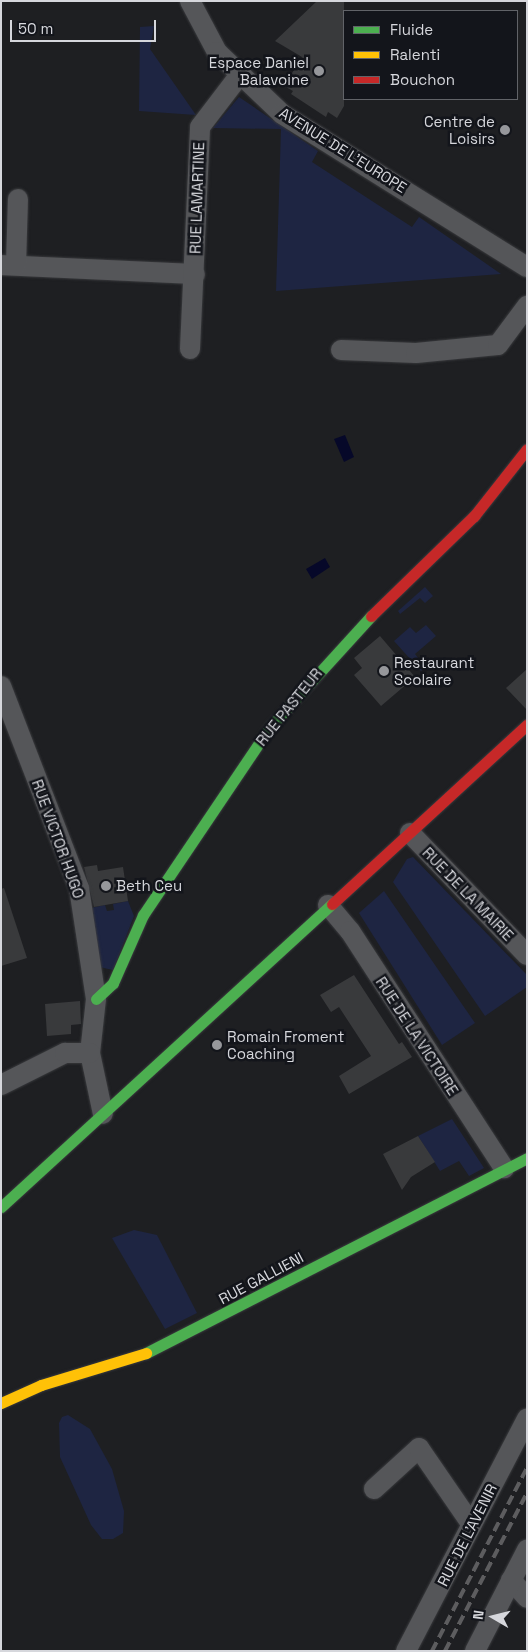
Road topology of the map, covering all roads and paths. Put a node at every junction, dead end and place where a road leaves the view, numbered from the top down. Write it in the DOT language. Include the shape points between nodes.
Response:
graph roads {
  1 [pos="190,1"];
  2 [pos="239,76"];
  3 [pos="18,199"];
  4 [pos="8,265"];
  5 [pos="527,267"];
  6 [pos="195,274"];
  7 [pos="527,306"];
  8 [pos="190,349"];
  9 [pos="341,350"];
  10 [pos="527,449"];
  11 [pos="1,686"];
  12 [pos="527,725"];
  13 [pos="410,833"];
  14 [pos="328,906"];
  15 [pos="527,955"];
  16 [pos="96,999"];
  17 [pos="90,1053"];
  18 [pos="1,1085"];
  19 [pos="104,1114"];
  20 [pos="527,1158"];
  21 [pos="504,1168"];
  22 [pos="1,1207"];
  23 [pos="1,1403"];
  24 [pos="527,1420"];
  25 [pos="374,1489"];
  26 [pos="472,1525"];
  27 [pos="527,1550"];
  28 [pos="511,1580"];
  29 [pos="527,1598"];
  30 [pos="406,1651"];
  31 [pos="475,1651"];
  1 -- 2 [label="street, AVENUE DE L'EUROPE" via="217,52"];
  2 -- 5 [label="street, AVENUE DE L'EUROPE" via="282,114"];
  2 -- 6 [label="street, RUE LAMARTINE" via="200,127"];
  3 -- 4 [label="street, RUE LAMARTINE"];
  4 -- 6 [label="street, RUE LAMARTINE"];
  6 -- 8 [label="street, RUE LAMARTINE"];
  7 -- 9 [label="street" via="498,345 416,353"];
  10 -- 16 [label="street, RUE PASTEUR" via="474,516 374,612 270,727 143,915 113,983"];
  11 -- 16 [label="street, RUE VICTOR HUGO" via="79,888"];
  12 -- 13 [label="street"];
  13 -- 14 [label="street"];
  13 -- 15 [label="street, RUE DE LA MAIRIE"];
  14 -- 19 [label="street"];
  14 -- 21 [label="street, RUE DE LA VICTOIRE" via="350,931"];
  16 -- 17 [label="street, RUE VICTOR HUGO"];
  17 -- 18 [label="street" via="65,1053"];
  17 -- 19 [label="street, RUE VICTOR HUGO"];
  19 -- 22 [label="street"];
  20 -- 21 [label="street, RUE GALLIENI"];
  21 -- 23 [label="street, RUE GALLIENI" via="151,1352 40,1385"];
  24 -- 26 [label="street, RUE DE L'AVENIR"];
  25 -- 26 [label="street" via="419,1448"];
  26 -- 30 [label="street, RUE DE L'AVENIR"];
  27 -- 28 [label="street"];
  28 -- 29 [label="street"];
  28 -- 31 [label="street"];
}
